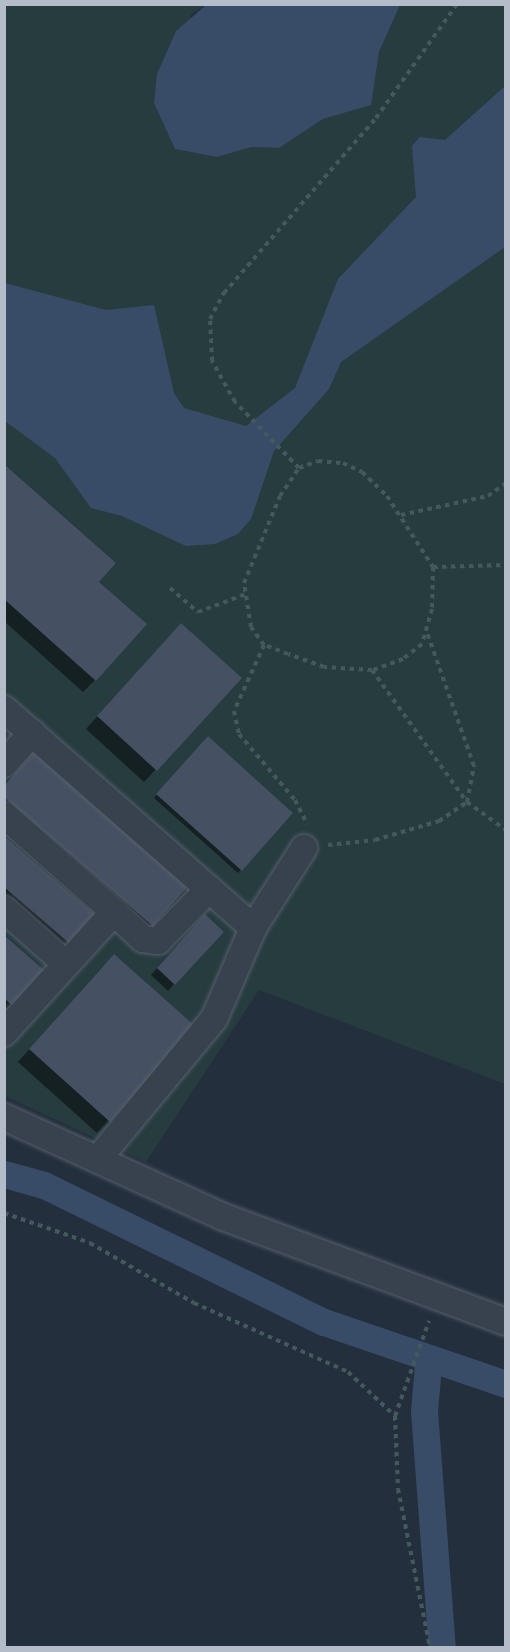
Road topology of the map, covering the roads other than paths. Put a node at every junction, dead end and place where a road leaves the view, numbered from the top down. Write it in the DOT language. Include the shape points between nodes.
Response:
graph roads {
  1 [pos="4,710"];
  2 [pos="32,733"];
  3 [pos="4,764"];
  4 [pos="4,815"];
  5 [pos="304,848"];
  6 [pos="208,889"];
  7 [pos="4,909"];
  8 [pos="114,912"];
  9 [pos="253,928"];
  10 [pos="66,964"];
  11 [pos="8,1024"];
  12 [pos="4,1117"];
  13 [pos="98,1159"];
  14 [pos="506,1322"];
  1 -- 2 [label="street"];
  2 -- 3 [label="street"];
  2 -- 6 [label="street"];
  4 -- 8 [label="street"];
  5 -- 9 [label="street"];
  6 -- 8 [label="street" via="158,941 143,939"];
  6 -- 9 [label="street"];
  7 -- 10 [label="street"];
  8 -- 10 [label="street"];
  9 -- 13 [label="street" via="214,1019"];
  10 -- 11 [label="street"];
  12 -- 13 [label="street"];
  13 -- 14 [label="street" via="221,1216"];
}
